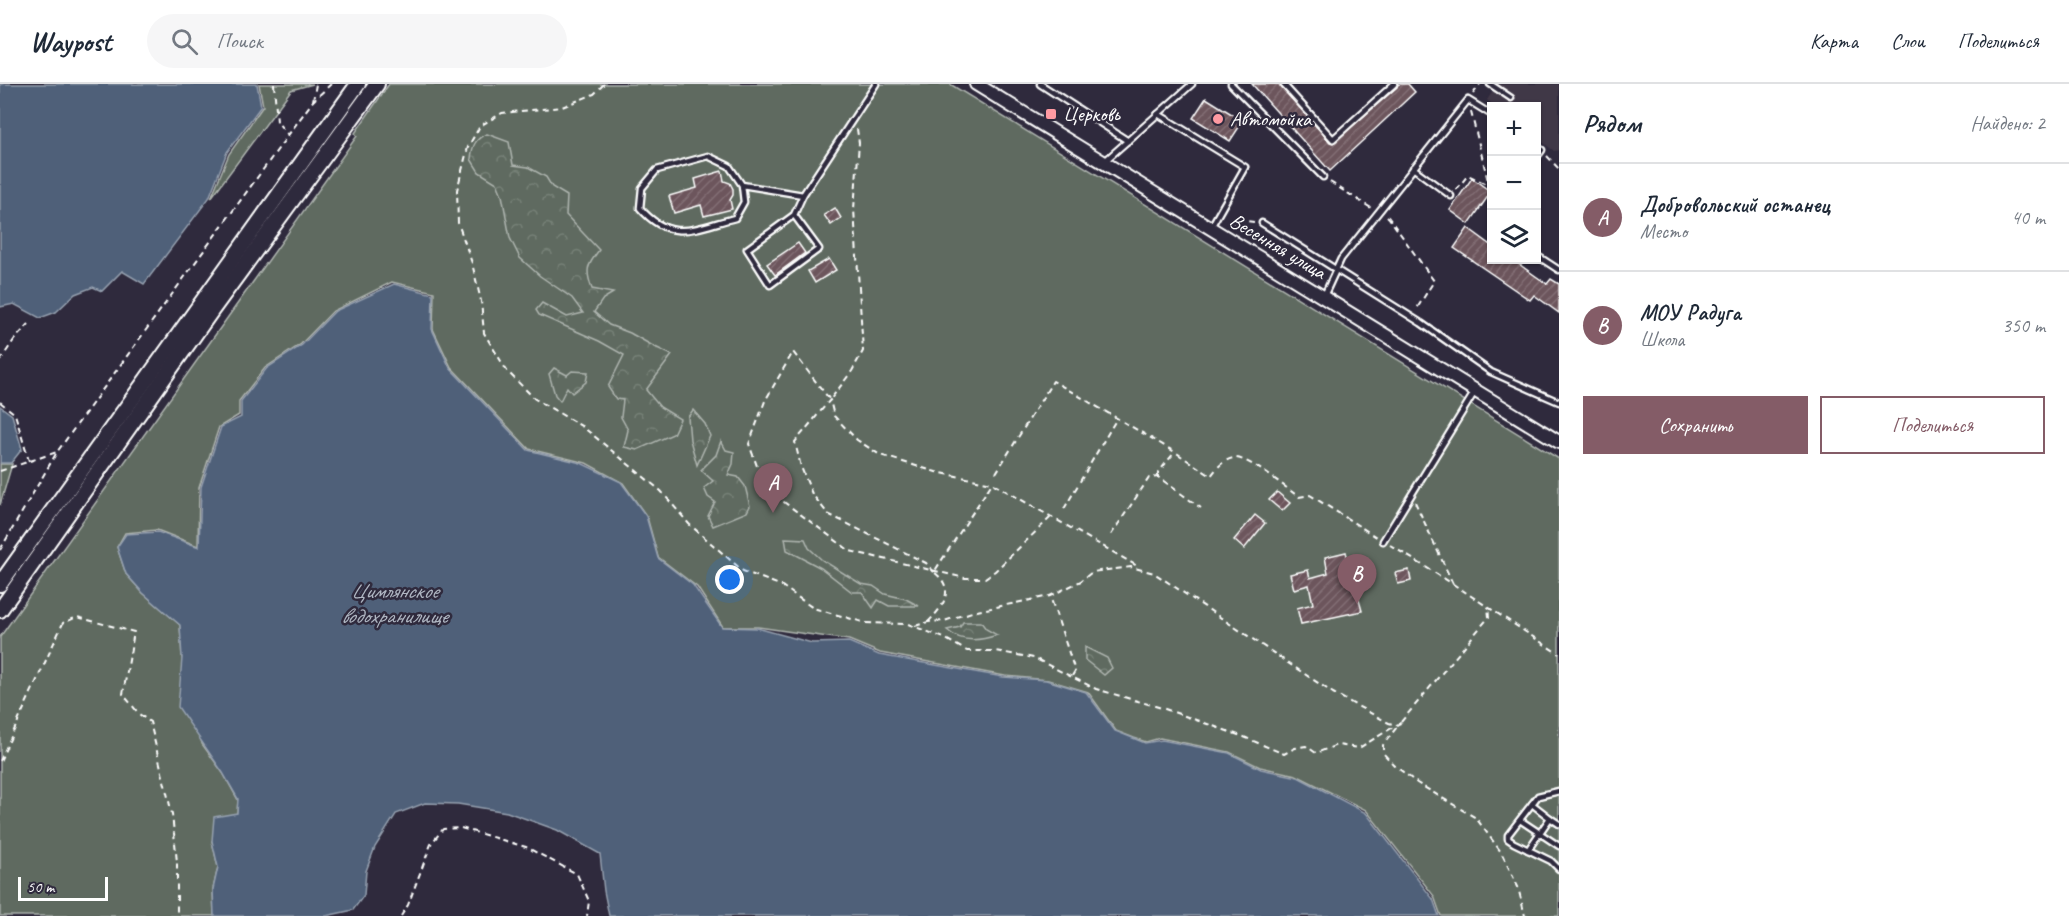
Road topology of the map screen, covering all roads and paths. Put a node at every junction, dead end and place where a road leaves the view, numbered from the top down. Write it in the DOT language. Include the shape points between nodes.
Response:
graph roads {
  1 [pos="274,84"];
  2 [pos="316,84"];
  3 [pos="331,84"];
  4 [pos="358,84"];
  5 [pos="377,84"];
  6 [pos="604,84"];
  7 [pos="876,84"];
  8 [pos="976,84"];
  9 [pos="1040,84"];
  10 [pos="1192,84"];
  11 [pos="1232,84"];
  12 [pos="1283,84"];
  13 [pos="1394,84"];
  14 [pos="1480,84"];
  15 [pos="1490,84"];
  16 [pos="1511,98"];
  17 [pos="1468,100"];
  18 [pos="313,101"];
  19 [pos="1487,113"];
  20 [pos="1158,114"];
  21 [pos="855,117"];
  22 [pos="288,135"];
  23 [pos="1128,141"];
  24 [pos="1541,150"];
  25 [pos="1104,162"];
  26 [pos="1413,168"];
  27 [pos="1559,170"];
  28 [pos="1487,174"];
  29 [pos="1323,177"];
  30 [pos="1487,184"];
  31 [pos="742,185"];
  32 [pos="803,195"];
  33 [pos="1451,196"];
  34 [pos="1378,212"];
  35 [pos="794,215"];
  36 [pos="1262,224"];
  37 [pos="1214,230"];
  38 [pos="1541,258"];
  39 [pos="1336,270"];
  40 [pos="1559,270"];
  41 [pos="1324,296"];
  42 [pos="1412,317"];
  43 [pos="29,324"];
  44 [pos="0,361"];
  45 [pos="1476,391"];
  46 [pos="830,400"];
  47 [pos="0,402"];
  48 [pos="1559,402"];
  49 [pos="1117,418"];
  50 [pos="1559,442"];
  51 [pos="57,452"];
  52 [pos="1175,452"];
  53 [pos="29,461"];
  54 [pos="0,471"];
  55 [pos="996,473"];
  56 [pos="1158,477"];
  57 [pos="992,483"];
  58 [pos="1412,494"];
  59 [pos="1201,508"];
  60 [pos="1064,509"];
  61 [pos="1051,517"];
  62 [pos="1111,534"];
  63 [pos="1383,541"];
  64 [pos="0,550"];
  65 [pos="1142,569"];
  66 [pos="934,572"];
  67 [pos="0,584"];
  68 [pos="1453,584"];
  69 [pos="1050,596"];
  70 [pos="1488,607"];
  71 [pos="0,610"];
  72 [pos="928,622"];
  73 [pos="915,626"];
  74 [pos="1559,654"];
  75 [pos="1072,676"];
  76 [pos="1400,723"];
  77 [pos="0,761"];
  78 [pos="1559,791"];
  79 [pos="1532,804"];
  80 [pos="1550,818"];
  81 [pos="1520,820"];
  82 [pos="1559,824"];
  83 [pos="1539,834"];
  84 [pos="1559,846"];
  85 [pos="1528,850"];
  86 [pos="1559,859"];
  87 [pos="1557,867"];
  88 [pos="177,916"];
  89 [pos="401,916"];
  90 [pos="587,916"];
  91 [pos="1526,916"];
  1 -- 22 [label="path" via="277,122"];
  2 -- 18 [label="path"];
  3 -- 18 [label="path"];
  4 -- 67 [label="main road"];
  5 -- 71 [label="main road"];
  6 -- 73 [label="path" via="594,94 562,107 502,113 480,126 468,147 457,190 458,223 481,300 484,333 507,371 535,399 583,427 626,462 743,570 782,586 813,608 866,623"];
  7 -- 21 [label="lane"];
  8 -- 25 [label="street, Весенняя улица"];
  9 -- 23 [label="lane"];
  10 -- 20 [label="lane"];
  11 -- 29 [label="lane"];
  12 -- 13 [label="lane" via="1334,138"];
  14 -- 17 [label="path"];
  15 -- 16 [label="lane"];
  17 -- 19 [label="lane"];
  17 -- 26 [label="lane"];
  17 -- 28 [label="path"];
  18 -- 22 [label="path"];
  20 -- 23 [label="lane"];
  20 -- 37 [label="lane" via="1245,167"];
  21 -- 32 [label="lane"];
  21 -- 46 [label="path" via="859,143 854,208 863,351"];
  22 -- 51 [label="path"];
  23 -- 25 [label="lane"];
  24 -- 27 [label="path"];
  25 -- 37 [label="street, Весенняя улица"];
  26 -- 33 [label="lane"];
  26 -- 34 [label="lane"];
  29 -- 34 [label="path"];
  30 -- 33 [label="path" via="1468,175"];
  31 -- 31 [label="lane" via="744,202 735,218 680,232 651,221 640,208 642,188 657,170 708,156 729,166"];
  31 -- 32 [label="lane"];
  32 -- 35 [label="lane"];
  34 -- 39 [label="lane"];
  34 -- 42 [label="path" via="1389,218 1434,281"];
  35 -- 35 [label="lane" via="747,249 770,285 819,249"];
  36 -- 37 [label="path" via="1239,220"];
  36 -- 39 [label="lane"];
  37 -- 41 [label="street, Весенняя улица"];
  38 -- 40 [label="lane"];
  39 -- 41 [label="lane"];
  39 -- 42 [label="lane"];
  41 -- 45 [label="street, Весенняя улица"];
  42 -- 48 [label="lane" via="1491,372"];
  43 -- 44 [label="path"];
  45 -- 50 [label="street, Весенняя улица"];
  45 -- 58 [label="lane"];
  46 -- 57 [label="path" via="834,416 857,441 880,455"];
  46 -- 66 [label="path" via="795,442 812,494 828,514 926,563"];
  46 -- 66 [label="path" via="793,352 765,401 749,444 765,488 850,551"];
  47 -- 53 [label="path" via="15,414"];
  49 -- 52 [label="path"];
  49 -- 55 [label="path" via="1053,381"];
  49 -- 60 [label="path"];
  51 -- 53 [label="path"];
  51 -- 64 [label="path"];
  52 -- 56 [label="path"];
  52 -- 63 [label="path" via="1210,476 1227,460 1236,458 1251,464 1299,497 1310,495"];
  53 -- 54 [label="path"];
  56 -- 59 [label="path"];
  56 -- 62 [label="path" via="1149,478"];
  57 -- 61 [label="path"];
  57 -- 66 [label="path"];
  58 -- 63 [label="lane"];
  58 -- 68 [label="path"];
  61 -- 65 [label="path"];
  61 -- 66 [label="path" via="985,578"];
  63 -- 68 [label="path"];
  65 -- 69 [label="path" via="1092,572"];
  65 -- 76 [label="path" via="1154,573 1333,693 1389,723"];
  66 -- 72 [label="path" via="946,588 945,601"];
  68 -- 70 [label="path"];
  69 -- 72 [label="path"];
  69 -- 75 [label="path" via="1075,671"];
  70 -- 74 [label="path"];
  70 -- 76 [label="path" via="1489,617"];
  72 -- 73 [label="path"];
  73 -- 75 [label="path" via="967,651 1034,658"];
  75 -- 76 [label="path" via="1096,689 1162,708 1284,754 1306,746 1316,753 1337,746 1359,748"];
  76 -- 91 [label="path" via="1383,745 1383,753 1417,783 1476,818 1501,852 1518,887"];
  77 -- 88 [label="path" via="63,623 77,617 134,632 123,694 150,722 172,814"];
  78 -- 79 [label="lane" via="1538,796"];
  79 -- 80 [label="lane"];
  79 -- 81 [label="lane"];
  80 -- 82 [label="lane"];
  80 -- 83 [label="lane"];
  81 -- 83 [label="lane"];
  81 -- 85 [label="lane" via="1509,839"];
  83 -- 84 [label="lane"];
  83 -- 85 [label="lane"];
  85 -- 87 [label="lane"];
  86 -- 87 [label="lane"];
  89 -- 90 [label="path" via="431,844 443,829 461,828 526,847 577,874 590,901"];
}
